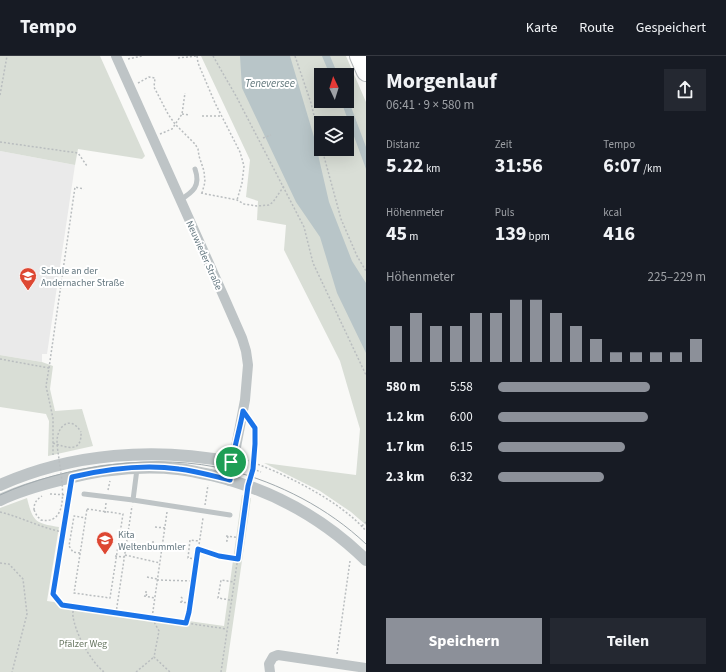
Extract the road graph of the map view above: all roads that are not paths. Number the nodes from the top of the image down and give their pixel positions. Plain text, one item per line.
1 (359, 56) edge
2 (117, 59) edge
3 (366, 72) edge
4 (195, 169) dead end
5 (180, 200) junction
6 (231, 462) junction
7 (137, 468) junction
8 (230, 480) junction
9 (0, 485) edge
10 (84, 494) dead end
11 (0, 500) edge
12 (133, 500) junction
13 (230, 515) dead end
14 (366, 560) edge
15 (366, 668) edge
16 (270, 672) edge

1 - 3 highway
2 - 5 street, Neuwieder Straße
4 - 5 lane
5 - 6 street, Neuwieder Straße
6 - 8 street
6 - 9 street
7 - 8 street
7 - 11 street
7 - 12 lane
8 - 14 street
10 - 12 lane
12 - 13 lane
15 - 16 street

